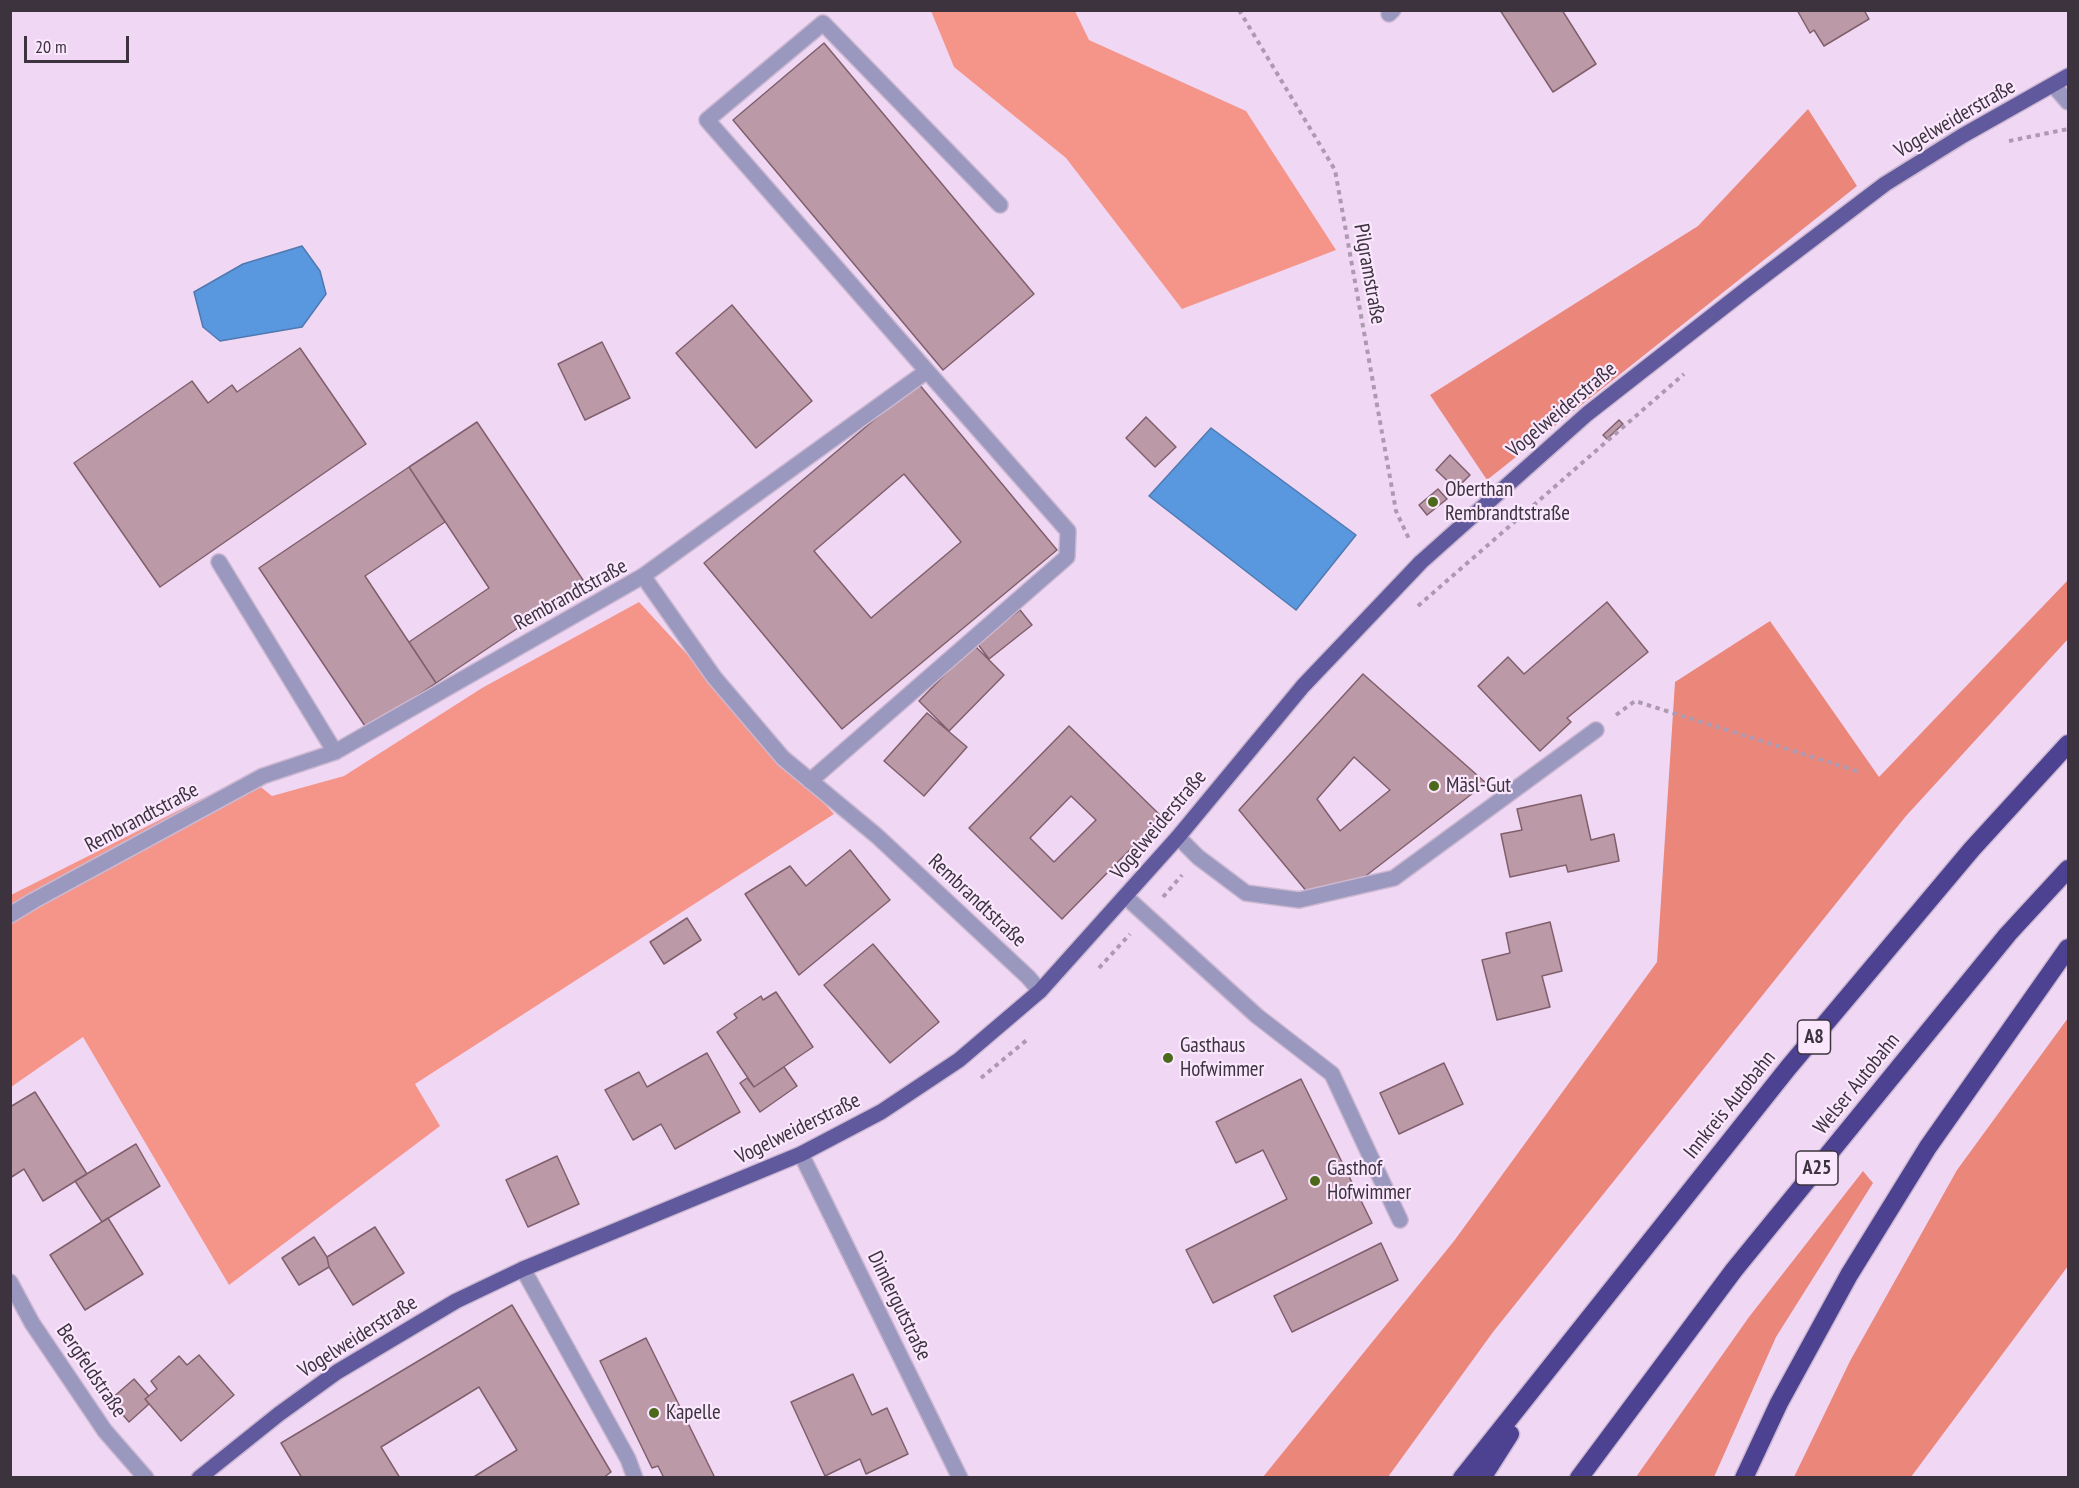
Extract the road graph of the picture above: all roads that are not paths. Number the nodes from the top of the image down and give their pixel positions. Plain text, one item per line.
1 (2068, 76) edge
2 (2054, 86) junction
3 (2068, 102) edge
4 (1000, 205) dead end
5 (927, 371) junction
6 (219, 562) dead end
7 (643, 576) junction
8 (1596, 730) road end
9 (2068, 744) edge
10 (335, 752) junction
11 (810, 781) junction
12 (1178, 837) junction
13 (2068, 869) edge
14 (1126, 897) junction
15 (10, 915) edge
16 (2068, 948) edge
17 (1040, 991) junction
18 (801, 1154) junction
19 (1400, 1220) dead end
20 (523, 1269) junction
21 (10, 1282) edge
22 (1571, 1339) junction
23 (200, 1477) edge
24 (146, 1478) edge
25 (635, 1478) edge
26 (960, 1478) edge
27 (1462, 1478) edge
28 (1482, 1478) edge
29 (1579, 1478) edge
30 (1744, 1478) edge

1 - 2 main road, Vogelweiderstraße
2 - 3 street
2 - 12 main road, Vogelweiderstraße
4 - 5 street
5 - 7 street
5 - 11 street
6 - 10 street
7 - 10 street, Rembrandtstraße
7 - 11 street, Rembrandtstraße
8 - 12 street
9 - 22 highway, Innkreis Autobahn / A8
10 - 15 street, Rembrandtstraße
11 - 17 street, Rembrandtstraße
12 - 14 main road, Vogelweiderstraße
13 - 29 highway, Welser Autobahn / A25
14 - 17 main road, Vogelweiderstraße
14 - 19 street
16 - 30 highway
17 - 18 main road, Vogelweiderstraße
18 - 20 main road, Vogelweiderstraße
18 - 26 street, Dimlergutstraße
20 - 23 main road, Vogelweiderstraße
20 - 25 street
21 - 24 street, Bergfeldstraße
22 - 27 highway, Innkreis Autobahn / A8
22 - 28 highway

